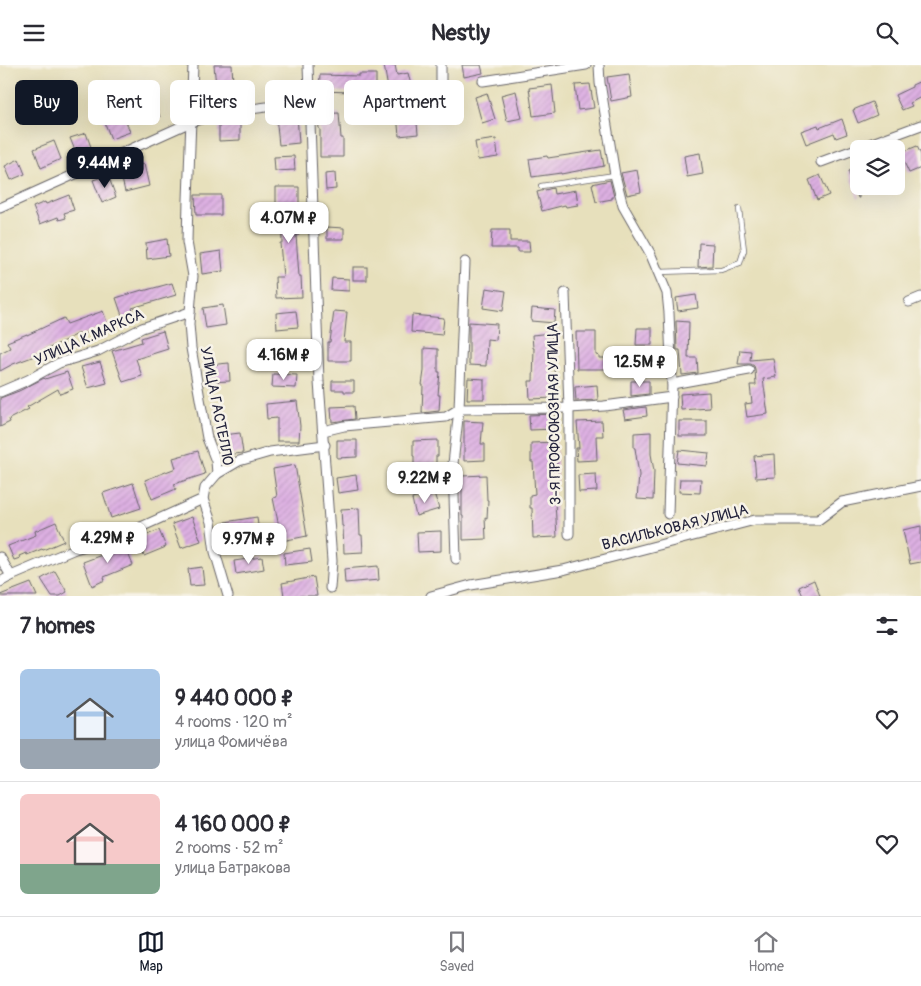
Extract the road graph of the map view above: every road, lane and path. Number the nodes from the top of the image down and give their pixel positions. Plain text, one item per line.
1 (193, 65) edge
2 (308, 65) edge
3 (441, 65) edge
4 (586, 65) edge
5 (599, 65) edge
6 (192, 80) edge
7 (309, 80) edge
8 (441, 80) edge
9 (483, 81) dead end
10 (184, 125) edge
11 (191, 125) edge
12 (311, 125) edge
13 (921, 125) edge
14 (821, 162) dead end
15 (615, 175) junction
16 (540, 186) dead end
17 (0, 208) edge
18 (739, 209) dead end
19 (465, 262) dead end
20 (658, 272) junction
21 (565, 293) dead end
22 (921, 297) edge
23 (909, 302) dead end
24 (190, 311) junction
25 (749, 371) dead end
26 (672, 384) junction
27 (0, 392) edge
28 (672, 397) junction
29 (569, 408) junction
30 (459, 409) junction
31 (323, 431) junction
32 (325, 445) junction
33 (217, 473) junction
34 (921, 486) edge
35 (203, 499) junction
36 (668, 515) dead end
37 (569, 534) dead end
38 (0, 557) edge
39 (456, 559) dead end
40 (11, 576) junction
41 (0, 582) edge
42 (330, 587) dead end
43 (228, 596) edge
44 (431, 596) edge

1 - 6 street, УЛИЦА ГАСТЕЛЛО
2 - 7 street
3 - 8 street
4 - 9 street
5 - 15 street
10 - 17 street
11 - 24 street, УЛИЦА ГАСТЕЛЛО
12 - 31 street
13 - 14 street
15 - 16 lane
15 - 20 street
18 - 20 lane
19 - 30 street
20 - 26 street
21 - 29 street, 3-Я ПРОФСОЮЗНАЯ УЛИЦА
22 - 23 street
24 - 27 street, УЛИЦА К.МАРКСА
24 - 33 street, УЛИЦА ГАСТЕЛЛО
25 - 26 street
26 - 28 street
28 - 29 street
28 - 36 street
29 - 30 street
29 - 37 street, 3-Я ПРОФСОЮЗНАЯ УЛИЦА
30 - 31 street
30 - 39 street
31 - 32 street
32 - 33 street
32 - 42 street
33 - 35 street, УЛИЦА ГАСТЕЛЛО
34 - 44 street, ВАСИЛЬКОВАЯ УЛИЦА
35 - 40 street
35 - 43 street
38 - 40 street
40 - 41 street

